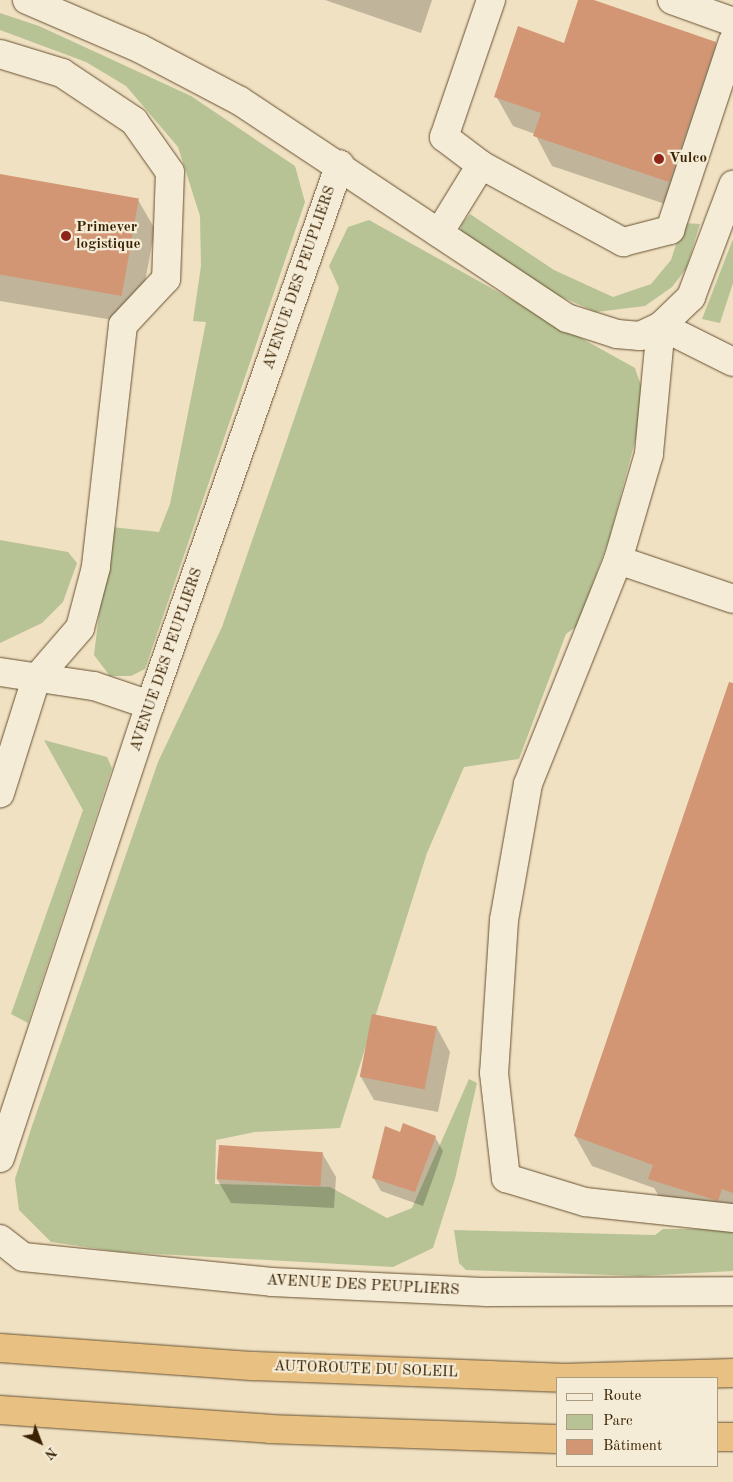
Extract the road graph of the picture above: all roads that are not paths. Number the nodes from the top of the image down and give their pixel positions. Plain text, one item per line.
1 (27, 0) edge
2 (491, 0) edge
3 (672, 0) edge
4 (733, 22) edge
5 (733, 41) edge
6 (0, 54) edge
7 (340, 164) junction
8 (481, 164) junction
9 (731, 196) edge
10 (439, 234) junction
11 (661, 326) junction
12 (733, 362) edge
13 (618, 560) junction
14 (733, 598) edge
15 (0, 672) edge
16 (36, 679) junction
17 (150, 705) junction
18 (0, 794) edge
19 (0, 1158) edge
20 (733, 1218) edge
21 (0, 1239) edge
22 (733, 1291) edge
23 (0, 1348) edge
24 (733, 1373) edge
25 (595, 1377) edge
26 (556, 1378) edge
27 (0, 1410) edge
28 (718, 1437) edge
29 (733, 1437) edge
30 (556, 1439) edge

1 - 7 street
2 - 8 street
3 - 4 street
5 - 8 street
6 - 16 street
7 - 10 street
7 - 17 street, AVENUE DES PEUPLIERS
8 - 10 street
9 - 11 street
10 - 11 street
11 - 12 street
11 - 13 street
13 - 14 street
13 - 20 street
15 - 16 street
16 - 17 street
16 - 18 street
17 - 19 street, AVENUE DES PEUPLIERS
21 - 22 street, AVENUE DES PEUPLIERS
23 - 26 highway, AUTOROUTE DU SOLEIL
24 - 25 highway, AUTOROUTE DU SOLEIL
27 - 30 highway
28 - 29 highway

